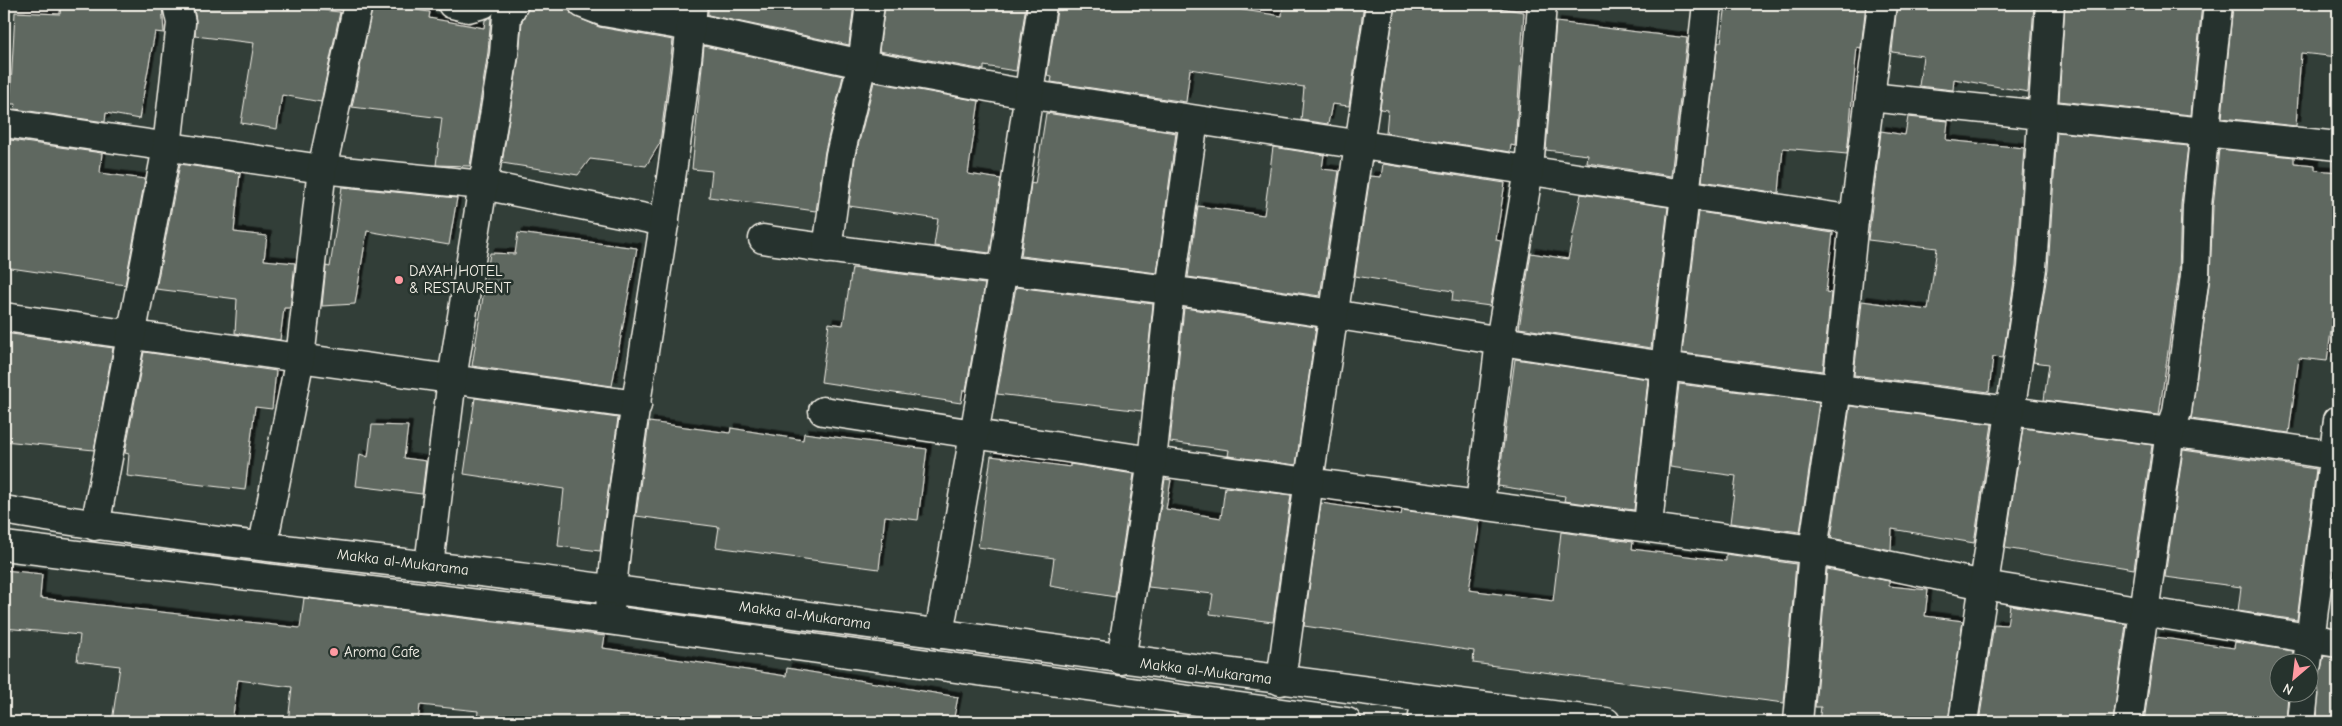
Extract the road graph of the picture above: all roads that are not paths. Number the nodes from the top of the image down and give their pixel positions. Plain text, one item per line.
1 (177, 4) edge
2 (358, 4) edge
3 (452, 4) edge
4 (484, 4) edge
5 (514, 4) edge
6 (583, 4) edge
7 (870, 4) edge
8 (1042, 4) edge
9 (1380, 4) edge
10 (1542, 4) edge
11 (1707, 4) edge
12 (1882, 4) edge
13 (2050, 4) edge
14 (2218, 4) edge
15 (692, 15) edge
16 (862, 64) junction
17 (1027, 94) junction
18 (1870, 97) junction
19 (2042, 114) junction
20 (1194, 120) junction
21 (4, 123) edge
22 (2203, 133) junction
23 (1359, 144) junction
24 (2338, 146) edge
25 (167, 147) junction
26 (322, 169) junction
27 (1529, 170) junction
28 (483, 185) junction
29 (1687, 193) junction
30 (1854, 220) junction
31 (665, 222) junction
32 (763, 239) dead end
33 (827, 249) junction
34 (1003, 269) junction
35 (1170, 290) junction
36 (1335, 312) junction
37 (4, 317) edge
38 (133, 335) junction
39 (1500, 341) junction
40 (300, 358) junction
41 (1664, 366) junction
42 (452, 379) junction
43 (1837, 389) junction
44 (637, 405) junction
45 (823, 411) dead end
46 (2011, 411) junction
47 (2338, 420) edge
48 (2170, 432) junction
49 (973, 433) junction
50 (2336, 456) edge
51 (1152, 461) junction
52 (1307, 482) junction
53 (1480, 504) junction
54 (4, 510) edge
55 (95, 526) junction
56 (1648, 526) junction
57 (263, 545) junction
58 (4, 546) edge
59 (1813, 550) junction
60 (429, 565) junction
61 (1984, 585) junction
62 (611, 589) junction
63 (2144, 609) junction
64 (608, 620) junction
65 (939, 634) junction
66 (2338, 642) edge
67 (2308, 651) edge
68 (1121, 660) junction
69 (1281, 681) junction
70 (2303, 704) edge
71 (1424, 711) edge
72 (1347, 722) edge
73 (1606, 722) edge
74 (1798, 722) edge
75 (1963, 722) edge
76 (2128, 722) edge
77 (2301, 722) edge

1 - 25 main road
2 - 26 main road
3 - 4 main road
5 - 28 main road
6 - 15 main road
7 - 16 main road
8 - 17 main road
9 - 23 main road
10 - 27 main road
11 - 29 main road
12 - 18 main road
13 - 19 main road
14 - 22 main road
15 - 16 main road
15 - 31 main road
16 - 17 main road
16 - 33 main road
17 - 20 main road
17 - 34 main road
18 - 19 main road
18 - 30 main road
19 - 22 main road
19 - 46 main road
20 - 23 main road
20 - 35 main road
21 - 25 main road
22 - 24 main road
22 - 48 main road
23 - 27 main road
23 - 36 main road
25 - 26 main road
25 - 38 main road
26 - 28 main road
26 - 40 main road
27 - 29 main road
27 - 39 main road
28 - 31 main road
28 - 42 main road
29 - 30 main road
29 - 41 main road
30 - 43 main road
31 - 44 main road
32 - 33 main road
33 - 34 main road
34 - 35 main road
34 - 49 main road
35 - 36 main road
35 - 51 main road
36 - 39 main road
36 - 52 main road
37 - 38 main road
38 - 40 main road
38 - 55 main road
39 - 41 main road
39 - 53 main road
40 - 42 main road
40 - 57 main road
41 - 43 main road
41 - 56 main road
42 - 44 main road
42 - 60 main road
43 - 46 main road
43 - 59 main road
44 - 62 main road
45 - 49 main road
46 - 48 main road
46 - 61 main road
47 - 50 main road
48 - 50 main road
48 - 63 main road
49 - 51 main road
49 - 65 main road
50 - 67 main road
51 - 52 main road
51 - 68 main road
52 - 53 main road
52 - 69 main road
53 - 56 main road
54 - 55 main road, Makka al-Mukarama
55 - 57 main road, Makka al-Mukarama
56 - 59 main road
57 - 60 main road, Makka al-Mukarama
58 - 64 main road, Makka al-Mukarama
59 - 61 main road
59 - 74 main road
60 - 62 main road, Makka al-Mukarama
61 - 63 main road
61 - 75 main road
62 - 64 main road
62 - 65 main road, Makka al-Mukarama
63 - 67 main road
63 - 76 main road
64 - 72 main road, Makka al-Mukarama
65 - 68 main road, Makka al-Mukarama
66 - 67 main road
68 - 69 main road, Makka al-Mukarama
69 - 71 main road, Makka al-Mukarama
70 - 77 main road
71 - 73 main road, Makka al-Mukarama

